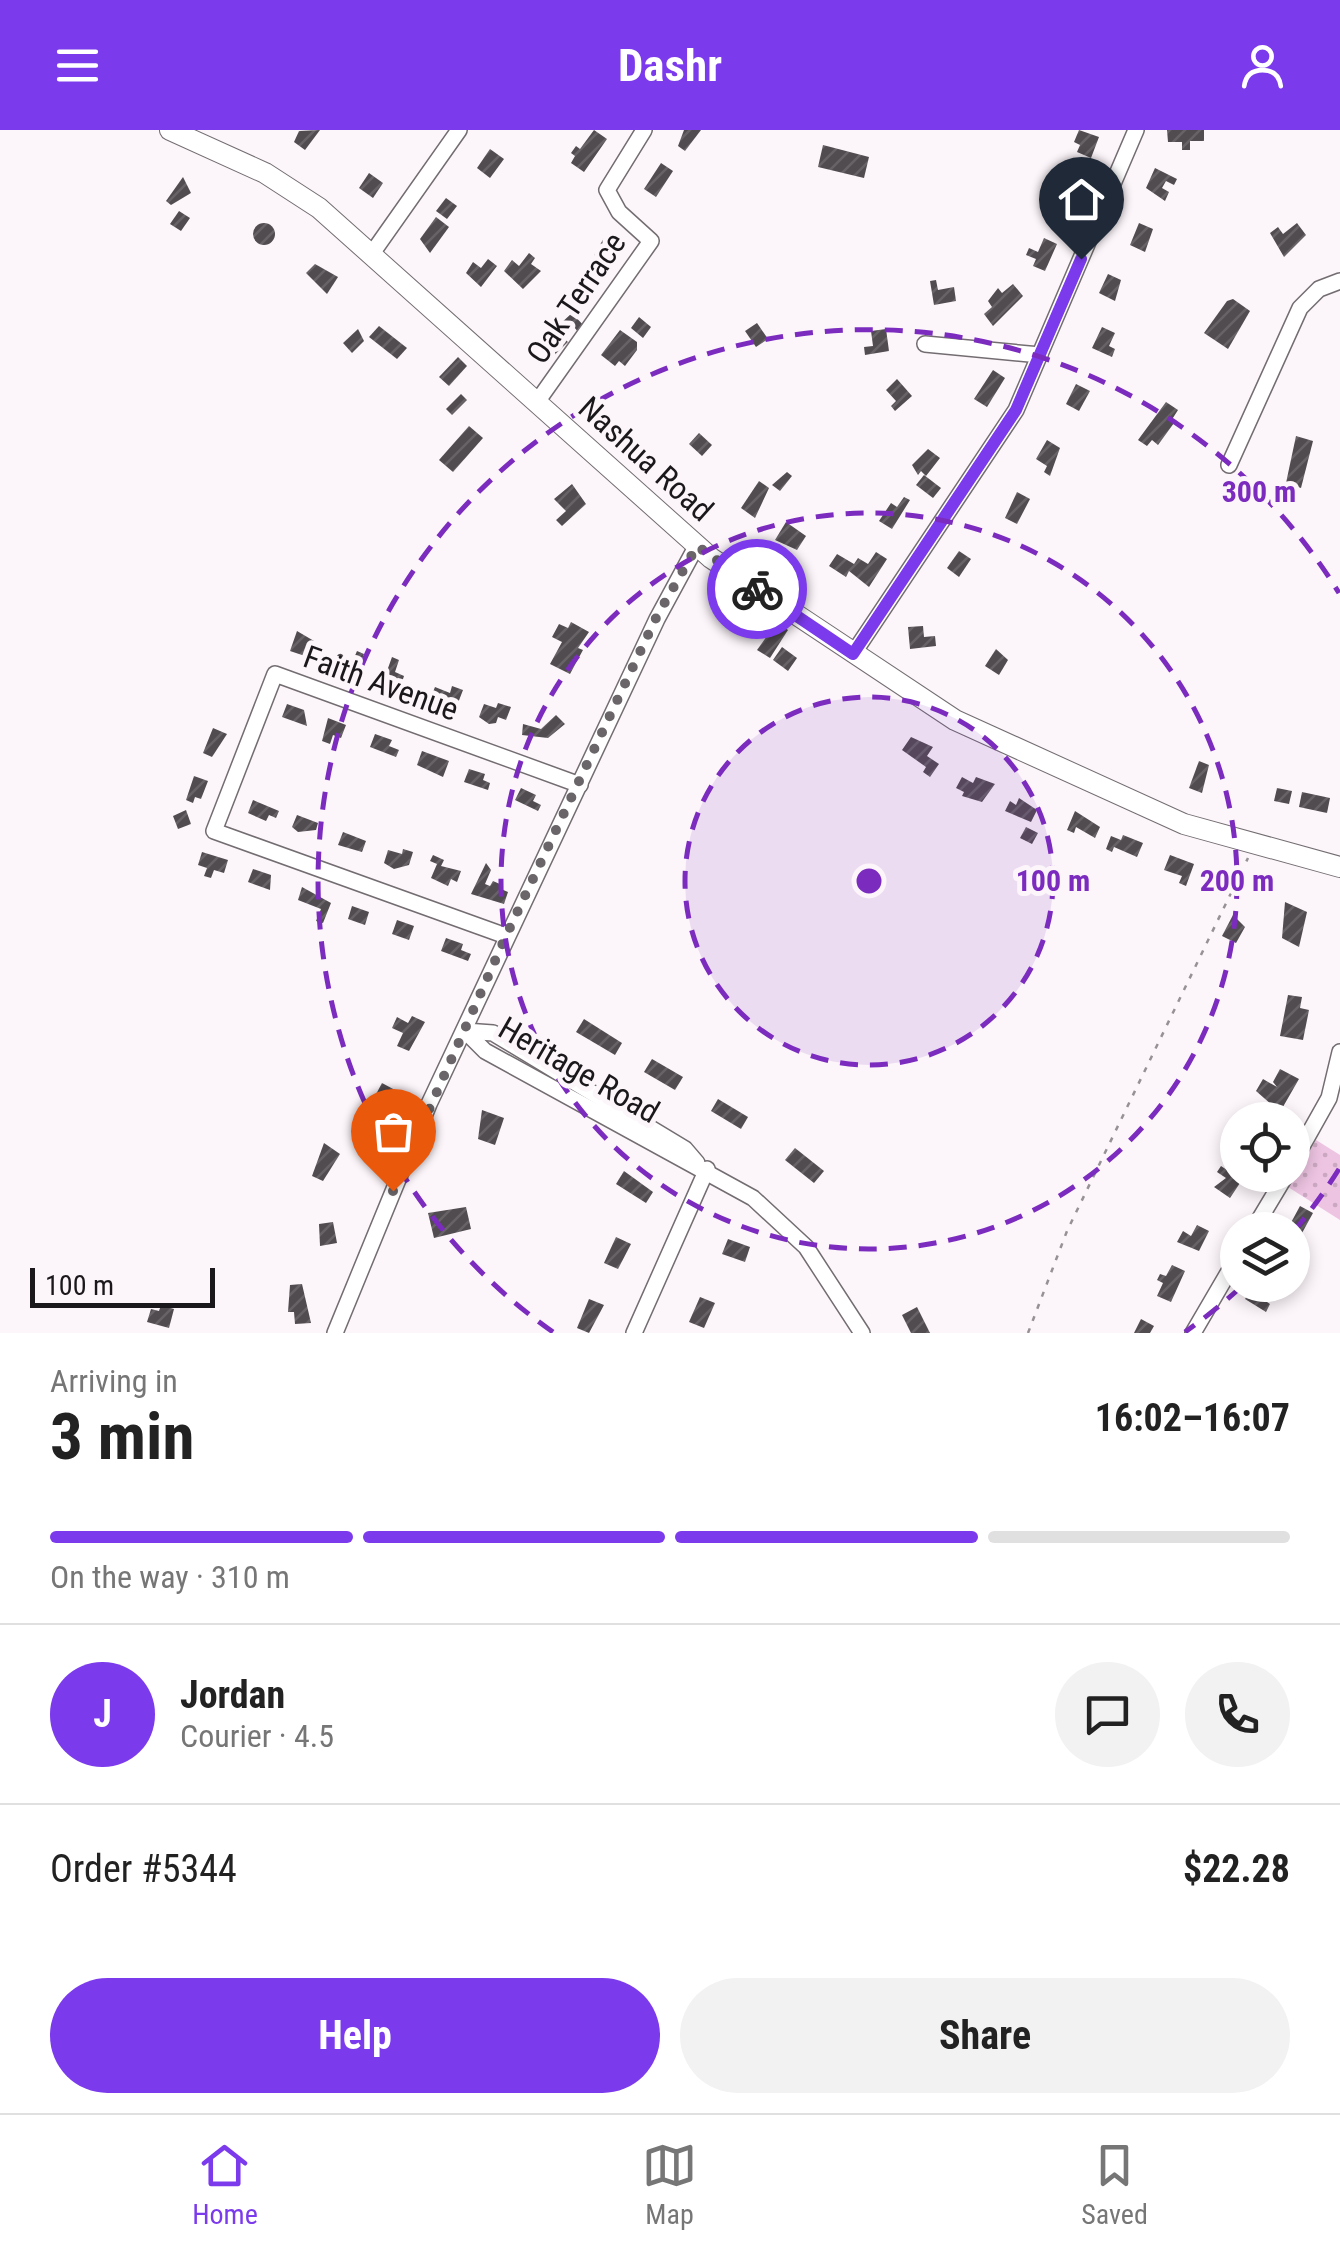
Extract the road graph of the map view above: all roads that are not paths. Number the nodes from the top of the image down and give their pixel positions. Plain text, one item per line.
1 (170, 130) edge
2 (459, 130) edge
3 (644, 130) edge
4 (1136, 130) edge
5 (374, 252) junction
6 (1340, 281) edge
7 (925, 344) dead end
8 (1040, 355) junction
9 (537, 402) junction
10 (1229, 465) dead end
11 (697, 546) junction
12 (853, 654) junction
13 (580, 785) junction
14 (1340, 867) edge
15 (506, 936) junction
16 (465, 1030) junction
17 (1340, 1052) edge
18 (1310, 1132) edge
19 (702, 1166) junction
20 (1220, 1288) edge
21 (335, 1333) edge
22 (634, 1333) edge
23 (862, 1333) edge
24 (1194, 1333) edge

1 - 5 main road, Nashua Road
2 - 5 street
3 - 9 street, Oak Terrace
4 - 8 street
5 - 9 main road, Nashua Road
6 - 10 street
7 - 8 street
8 - 12 street
9 - 11 main road, Nashua Road
11 - 12 main road, Nashua Road
11 - 13 street
12 - 14 main road, Nashua Road
13 - 15 street
13 - 15 street, Faith Avenue
15 - 16 street
16 - 19 street, Heritage Road
16 - 21 street
17 - 18 street
19 - 22 street
19 - 23 street, Heritage Road
20 - 24 street

